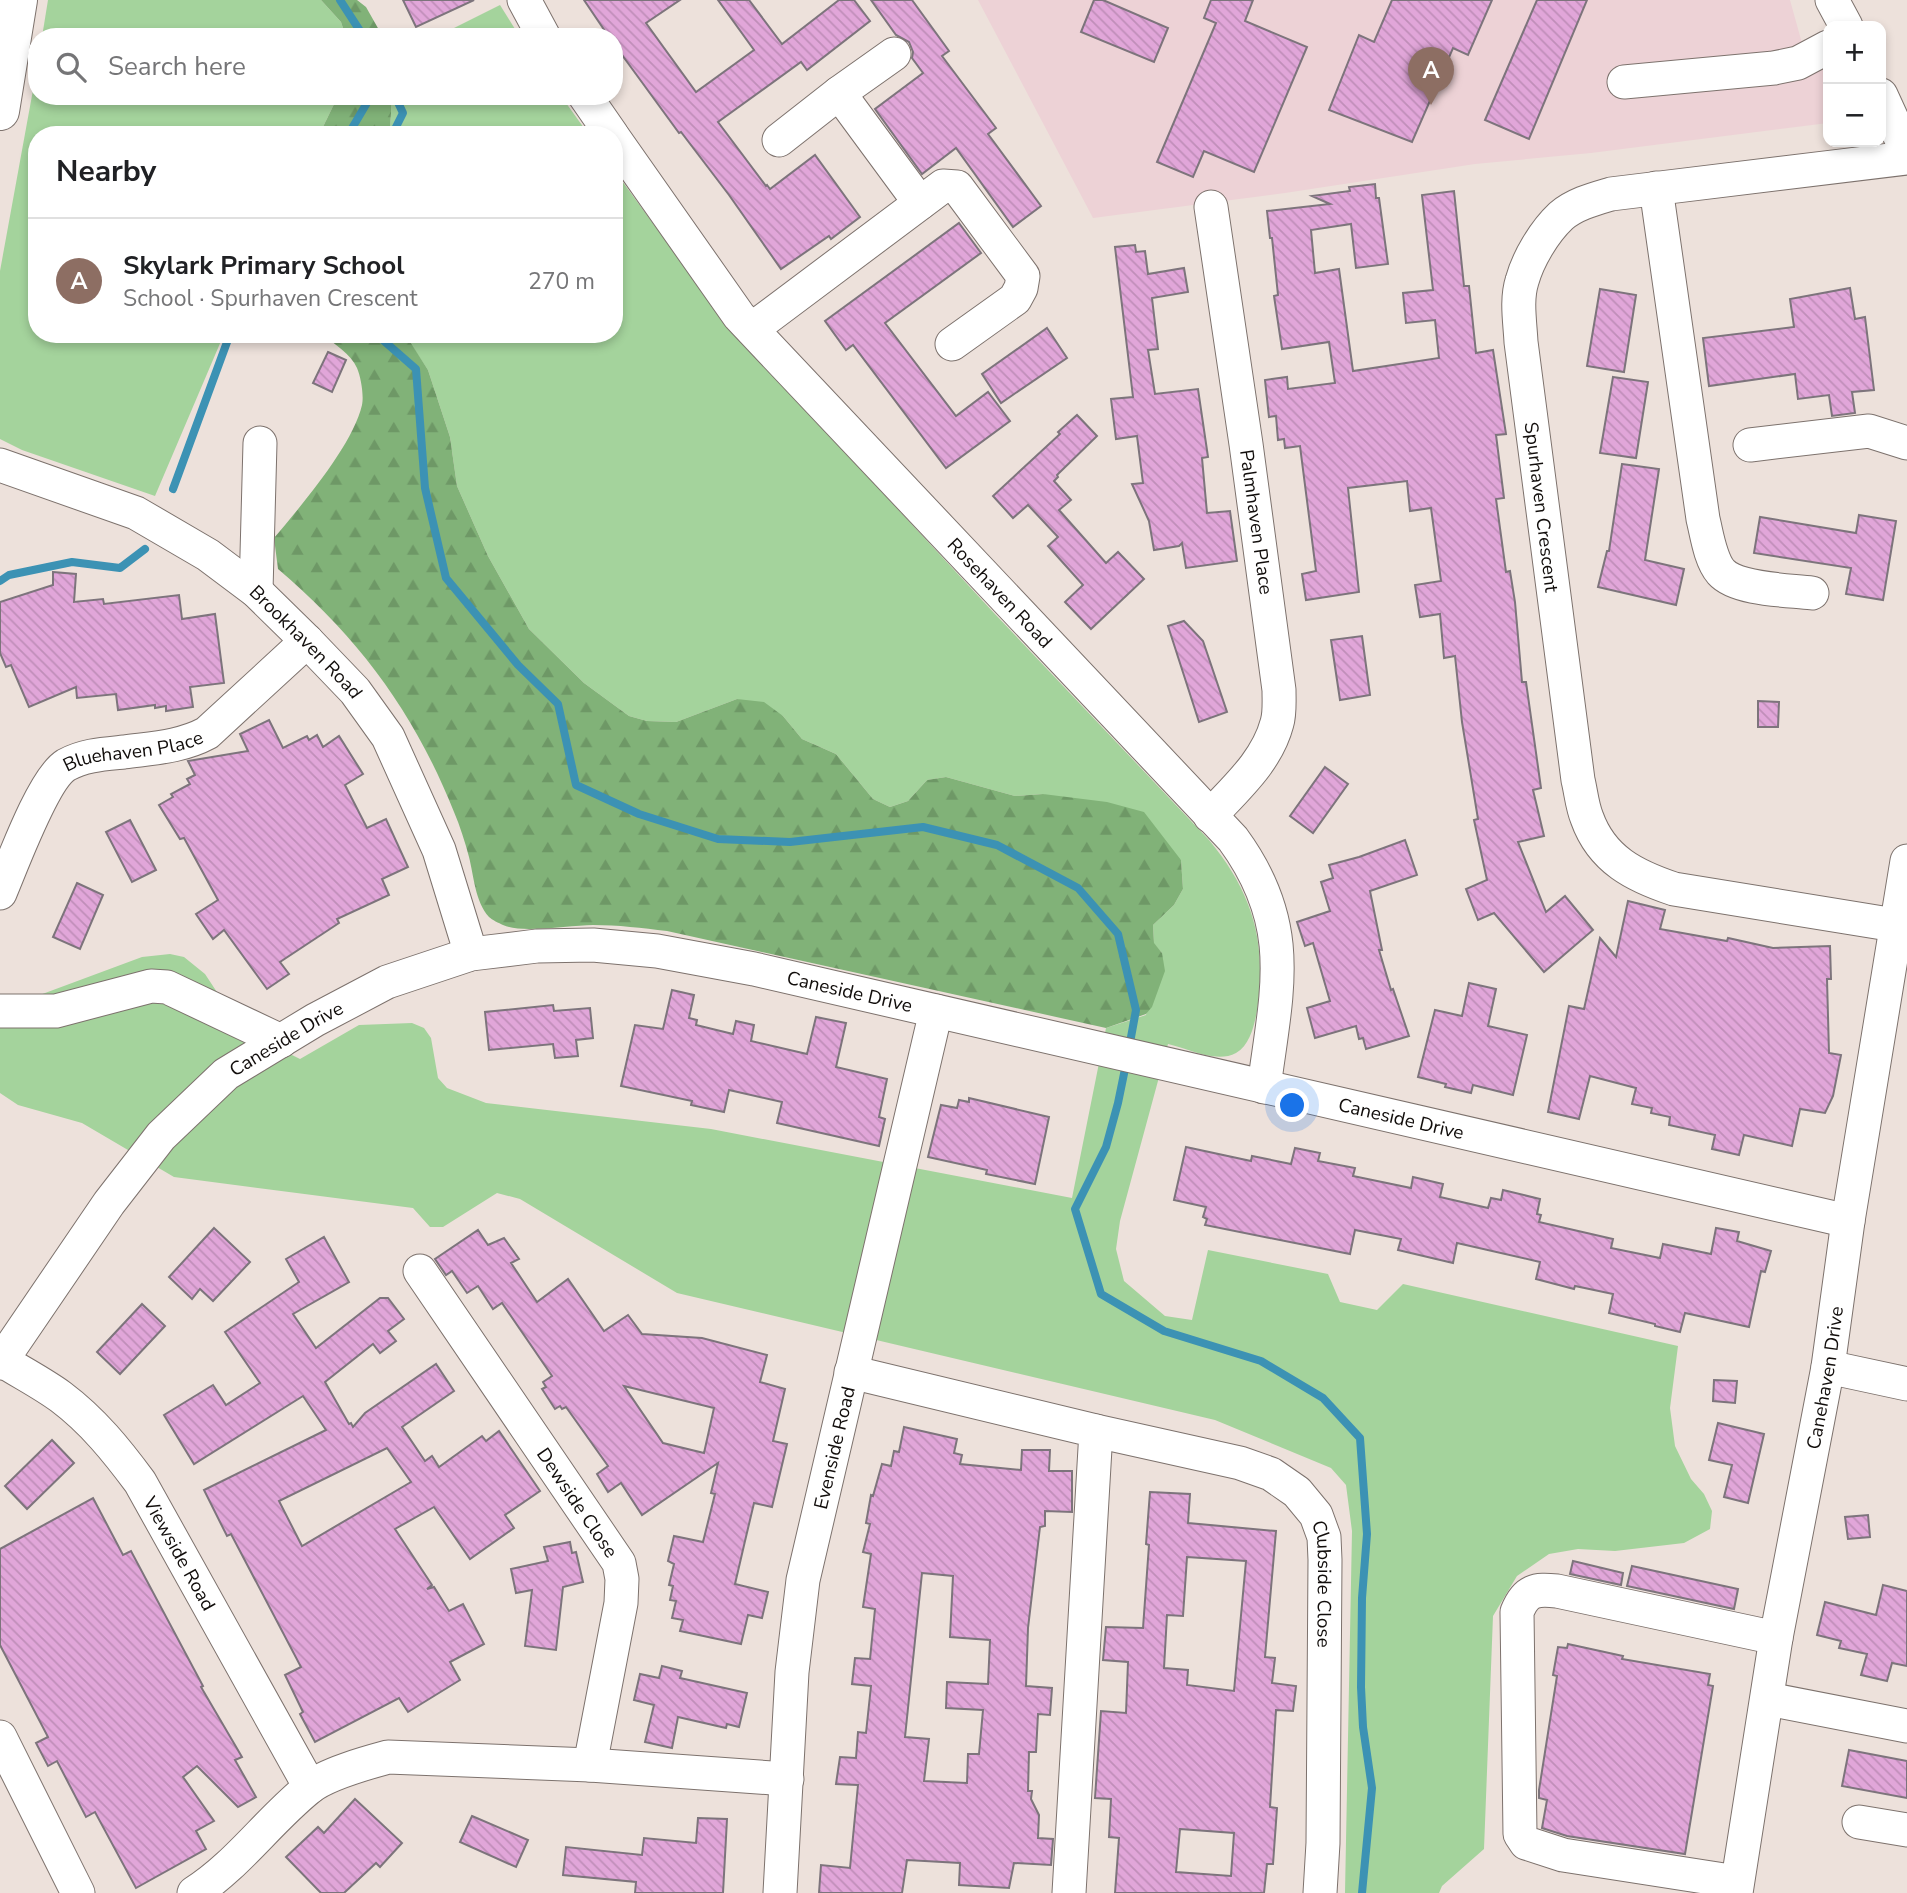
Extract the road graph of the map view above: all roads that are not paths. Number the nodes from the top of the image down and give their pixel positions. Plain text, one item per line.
1 (18, 0) edge
2 (524, 0) edge
3 (1832, 0) edge
4 (1843, 21) edge
5 (539, 28) edge
6 (1823, 50) edge
7 (894, 54) dead end
8 (1624, 82) dead end
9 (839, 93) junction
10 (591, 105) edge
11 (1886, 106) edge
12 (0, 111) edge
13 (606, 126) edge
14 (779, 140) dead end
15 (623, 150) edge
16 (1907, 152) edge
17 (1907, 158) edge
18 (1656, 188) junction
19 (920, 203) junction
20 (1211, 207) dead end
21 (752, 329) junction
22 (952, 344) dead end
23 (260, 443) dead end
24 (1907, 443) edge
25 (1750, 445) dead end
26 (0, 465) edge
27 (256, 591) junction
28 (1812, 593) dead end
29 (307, 641) junction
30 (1210, 816) junction
31 (1907, 861) edge
32 (0, 893) edge
33 (1895, 925) junction
34 (471, 954) junction
35 (0, 1010) edge
36 (936, 1011) junction
37 (281, 1041) junction
38 (1264, 1087) junction
39 (1848, 1221) junction
40 (420, 1271) dead end
41 (1, 1360) edge
42 (1828, 1367) junction
43 (852, 1372) junction
44 (1907, 1384) edge
45 (1096, 1431) junction
46 (1776, 1638) junction
47 (1768, 1699) junction
48 (1907, 1726) edge
49 (0, 1737) edge
50 (590, 1765) junction
51 (787, 1779) junction
52 (310, 1787) junction
53 (1859, 1822) dead end
54 (1907, 1830) edge
55 (1737, 1887) edge
56 (78, 1893) edge
57 (194, 1893) edge
58 (780, 1893) edge
59 (1069, 1893) edge
60 (1320, 1893) edge

1 - 12 main road
2 - 5 street
3 - 4 street
6 - 8 street
7 - 9 street
9 - 14 street
9 - 19 street
10 - 13 street, Rosehaven Road
11 - 16 street
15 - 21 street, Rosehaven Road
17 - 18 street, Spurhaven Crescent
18 - 28 street
18 - 33 street, Spurhaven Crescent
19 - 21 street
19 - 22 street
20 - 30 street, Palmhaven Place
21 - 30 street, Rosehaven Road
23 - 27 street
24 - 25 street
26 - 27 street, Brookhaven Road
27 - 29 street, Brookhaven Road
29 - 32 street, Bluehaven Place
29 - 34 street, Brookhaven Road
30 - 38 street, Rosehaven Road
31 - 33 street, Canehaven Drive
33 - 39 street, Canehaven Drive
34 - 36 street, Caneside Drive
34 - 37 street, Caneside Drive
35 - 37 street
36 - 38 street, Caneside Drive
36 - 43 street, Evenside Road
37 - 41 street, Caneside Drive
38 - 39 street, Caneside Drive
39 - 42 street, Canehaven Drive
40 - 50 street, Dewside Close
41 - 52 street, Viewside Road
42 - 44 street
42 - 46 street, Canehaven Drive
43 - 45 street, Clubside Close
43 - 51 street, Evenside Road
45 - 59 street
45 - 60 street, Clubside Close
46 - 47 street, Canehaven Drive
46 - 55 street
47 - 48 street
47 - 55 street, Canehaven Drive
49 - 56 street
50 - 51 street
50 - 52 street
51 - 58 street, Evenside Road
52 - 57 street
53 - 54 street

